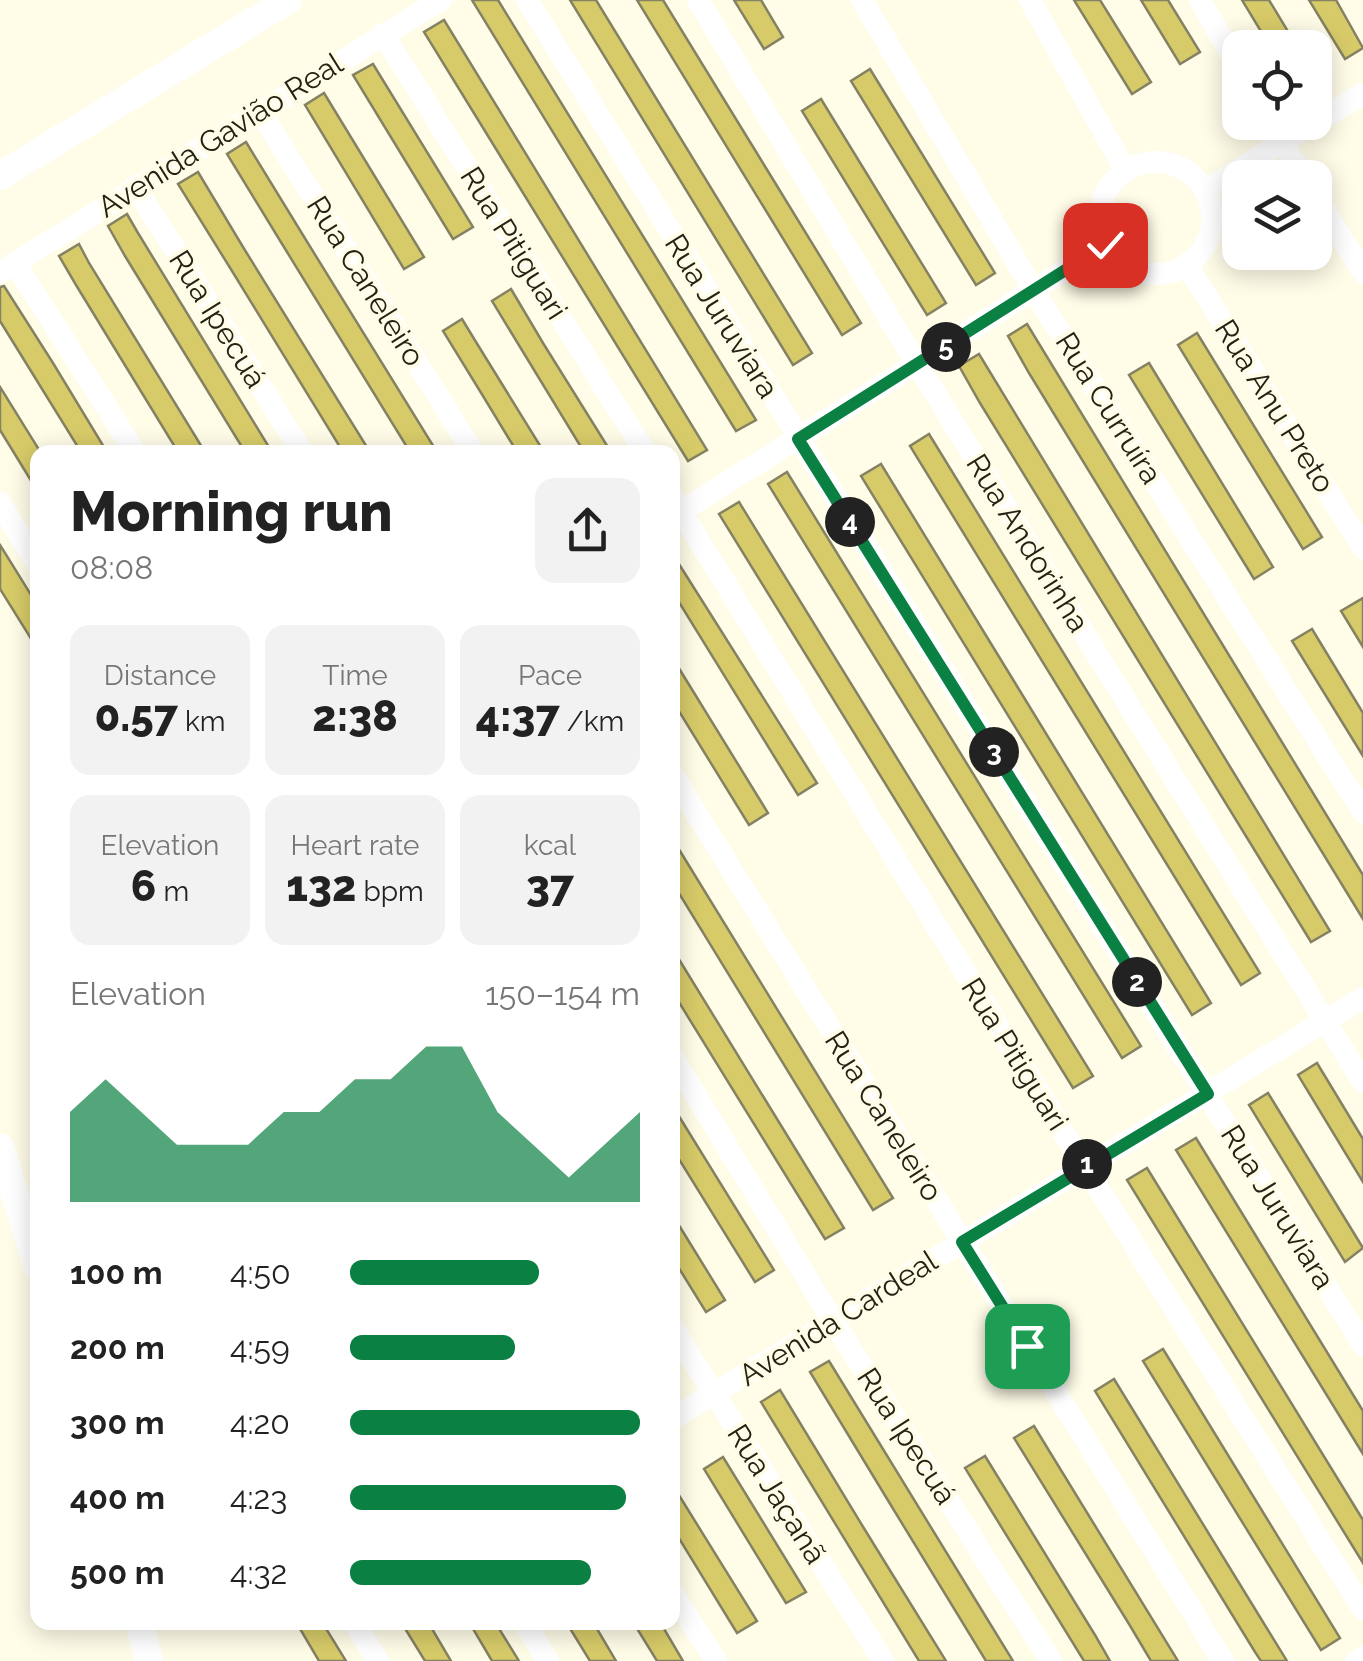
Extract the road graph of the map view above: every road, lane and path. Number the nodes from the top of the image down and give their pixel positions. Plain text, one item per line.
1 (288, 0) edge
2 (441, 0) edge
3 (527, 0) edge
4 (698, 0) edge
5 (862, 0) edge
6 (1030, 0) edge
7 (1200, 0) edge
8 (383, 34) junction
9 (1222, 38) edge
10 (1363, 94) edge
11 (259, 110) junction
12 (1332, 112) edge
13 (1266, 140) edge
14 (1125, 170) junction
15 (0, 176) edge
16 (135, 186) junction
17 (1205, 191) junction
18 (1332, 222) edge
19 (1105, 245) junction
20 (1187, 265) junction
21 (8, 268) edge
22 (1363, 272) edge
23 (1034, 291) junction
24 (918, 366) junction
25 (798, 439) junction
26 (130, 445) edge
27 (298, 445) edge
28 (468, 445) edge
29 (641, 445) edge
30 (0, 504) edge
31 (680, 506) edge
32 (680, 514) edge
33 (1363, 548) edge
34 (30, 552) edge
35 (680, 787) edge
36 (1363, 812) edge
37 (1363, 998) edge
38 (1326, 1022) junction
39 (680, 1069) edge
40 (1363, 1082) edge
41 (1208, 1094) junction
42 (0, 1147) edge
43 (1084, 1166) junction
44 (962, 1242) junction
45 (30, 1243) edge
46 (833, 1321) junction
47 (680, 1340) edge
48 (1363, 1345) edge
49 (714, 1394) junction
50 (680, 1415) edge
51 (680, 1605) edge
52 (1363, 1609) edge
53 (141, 1630) edge
54 (359, 1630) edge
55 (529, 1630) edge
56 (1363, 1657) edge
57 (149, 1661) edge
58 (378, 1661) edge
59 (548, 1661) edge
60 (716, 1661) edge
61 (883, 1661) edge
62 (1051, 1661) edge
63 (1223, 1661) edge
64 (1356, 1661) edge

1 - 15 main road
2 - 8 street, Avenida Gavião Real
3 - 25 street, Rua Juruviara
4 - 24 street, Rua Andorinha
5 - 23 street, Rua Curruíra
6 - 14 street
7 - 9 street
8 - 11 street, Avenida Gavião Real
8 - 29 street, Rua Pitiguari
10 - 12 street
11 - 16 street, Avenida Gavião Real
11 - 28 street, Rua Caneleiro
13 - 17 street
14 - 17 street
14 - 19 street
16 - 21 street, Avenida Gavião Real
16 - 27 street, Rua Ipecuá
17 - 20 street
18 - 22 street
19 - 20 street
19 - 23 street
20 - 33 street, Rua Anu Preto
21 - 26 street
23 - 24 street
23 - 36 street, Rua Curruíra
24 - 25 street
24 - 38 street, Rua Andorinha
25 - 31 street
25 - 41 street, Rua Juruviara
30 - 34 street
32 - 43 street, Rua Pitiguari
35 - 44 street, Rua Caneleiro
37 - 38 street, Avenida Cardeal
38 - 40 street, Rua Andorinha
38 - 41 street, Avenida Cardeal
39 - 46 street, Rua Ipecuá
41 - 43 street, Avenida Cardeal
41 - 48 street, Rua Juruviara
42 - 45 main road
43 - 44 street, Avenida Cardeal
43 - 52 street, Rua Pitiguari
44 - 46 street, Avenida Cardeal
44 - 63 street, Rua Caneleiro
46 - 49 street, Avenida Cardeal
46 - 62 street, Rua Ipecuá
47 - 49 street, Rua Jaçanã
49 - 50 street, Avenida Cardeal
49 - 61 street, Rua Jaçanã
51 - 60 street
53 - 57 main road
54 - 58 street
55 - 59 street
56 - 64 street

